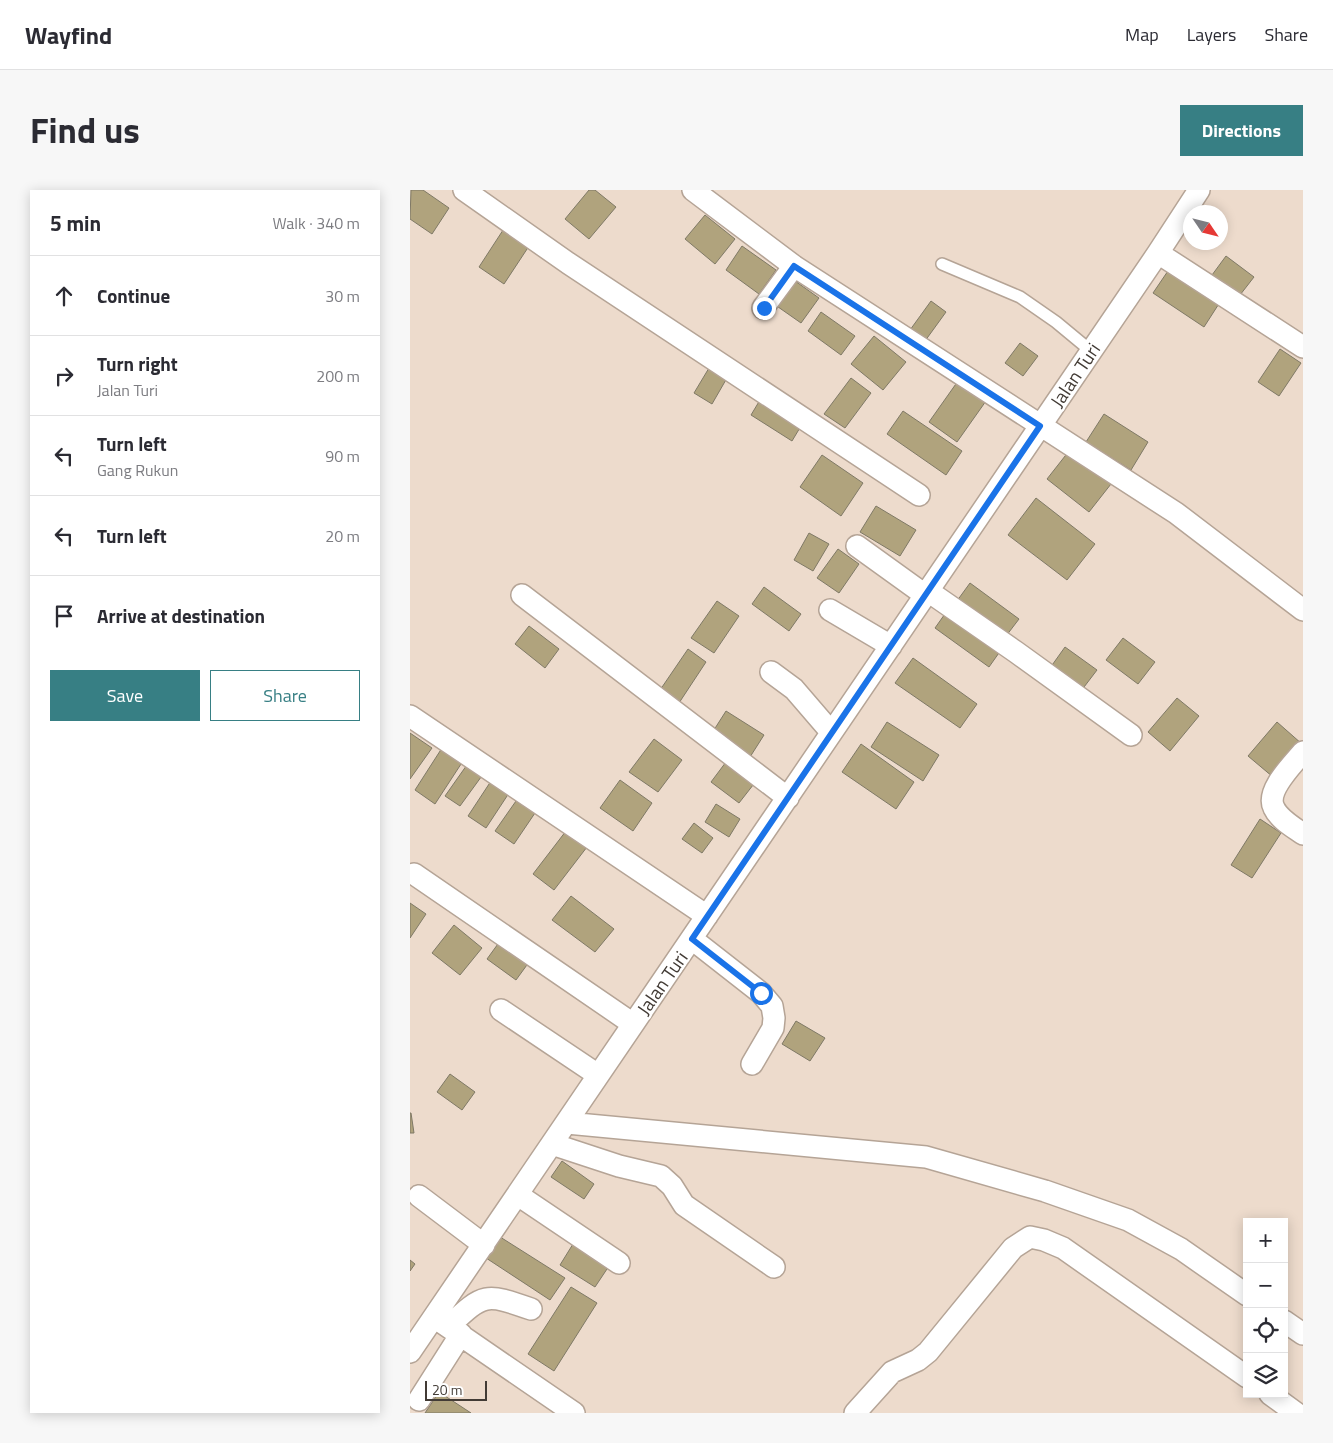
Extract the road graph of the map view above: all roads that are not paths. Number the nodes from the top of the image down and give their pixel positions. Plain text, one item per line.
1 (464, 190) edge
2 (693, 190) edge
3 (1199, 190) edge
4 (1158, 253) junction
5 (942, 264) dead end
6 (794, 266) junction
7 (764, 308) dead end
8 (1303, 347) edge
9 (1090, 351) junction
10 (1040, 426) junction
11 (919, 495) dead end
12 (857, 546) dead end
13 (927, 593) junction
14 (522, 595) dead end
15 (830, 610) dead end
16 (1303, 610) edge
17 (891, 646) junction
18 (771, 672) dead end
19 (410, 716) edge
20 (831, 732) junction
21 (1131, 735) dead end
22 (1303, 752) edge
23 (788, 798) junction
24 (1303, 834) edge
25 (414, 874) dead end
26 (708, 916) junction
27 (692, 939) junction
28 (501, 1010) dead end
29 (633, 1024) junction
30 (752, 1064) dead end
31 (598, 1075) junction
32 (567, 1123) junction
33 (552, 1144) junction
34 (518, 1195) junction
35 (419, 1196) dead end
36 (484, 1245) junction
37 (619, 1263) dead end
38 (774, 1267) dead end
39 (1243, 1292) edge
40 (531, 1309) dead end
41 (1288, 1324) edge
42 (448, 1326) junction
43 (1303, 1334) edge
44 (411, 1349) edge
45 (1243, 1374) edge
46 (1275, 1398) edge
47 (419, 1400) dead end
48 (574, 1413) edge
49 (855, 1413) edge
50 (1296, 1413) edge

1 - 11 street
2 - 6 street
3 - 4 street, Jalan Turi
4 - 8 street
4 - 9 street, Jalan Turi
5 - 9 lane
6 - 7 street
6 - 10 street
9 - 10 street, Jalan Turi
10 - 13 street, Jalan Turi
10 - 16 street
12 - 13 street
13 - 17 street, Jalan Turi
13 - 21 street
14 - 23 street
15 - 17 street
17 - 20 street, Jalan Turi
18 - 20 street
19 - 26 street
20 - 23 street, Jalan Turi
22 - 24 street
23 - 26 street, Jalan Turi
25 - 29 street
26 - 27 street, Jalan Turi
27 - 29 street, Jalan Turi
27 - 30 street
28 - 31 street
29 - 31 street, Jalan Turi
31 - 32 street, Jalan Turi
32 - 33 street, Jalan Turi
32 - 39 street
33 - 34 street, Jalan Turi
33 - 38 street
34 - 36 street, Jalan Turi
34 - 37 street
35 - 36 street
36 - 42 street, Jalan Turi
40 - 42 street
41 - 43 street
42 - 44 street, Jalan Turi
42 - 47 street
42 - 48 street
45 - 49 street
46 - 50 street

